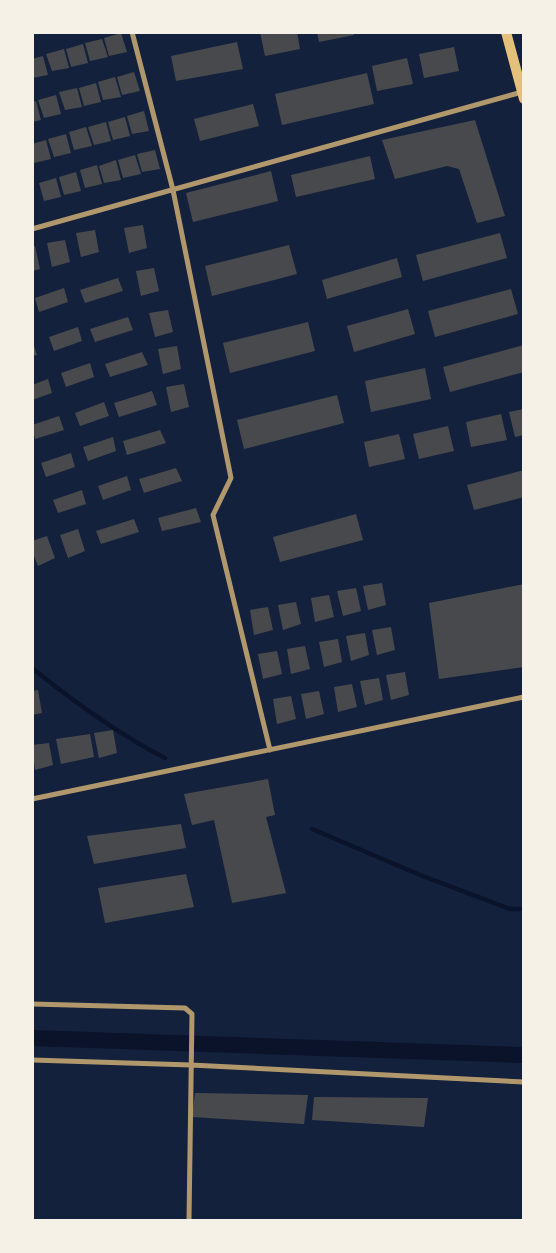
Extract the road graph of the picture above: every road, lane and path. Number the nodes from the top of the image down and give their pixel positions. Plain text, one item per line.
1 (132, 32) edge
2 (506, 32) edge
3 (523, 96) edge
4 (173, 190) junction
5 (32, 229) edge
6 (524, 697) edge
7 (270, 750) junction
8 (32, 799) edge
9 (32, 1004) edge
10 (32, 1060) edge
11 (191, 1065) junction
12 (524, 1082) edge
13 (189, 1220) edge

1 - 4 street
2 - 3 main road
3 - 4 street
4 - 5 street
4 - 7 street
6 - 7 street
7 - 8 street
9 - 11 street
10 - 11 street
11 - 12 street
11 - 13 street

